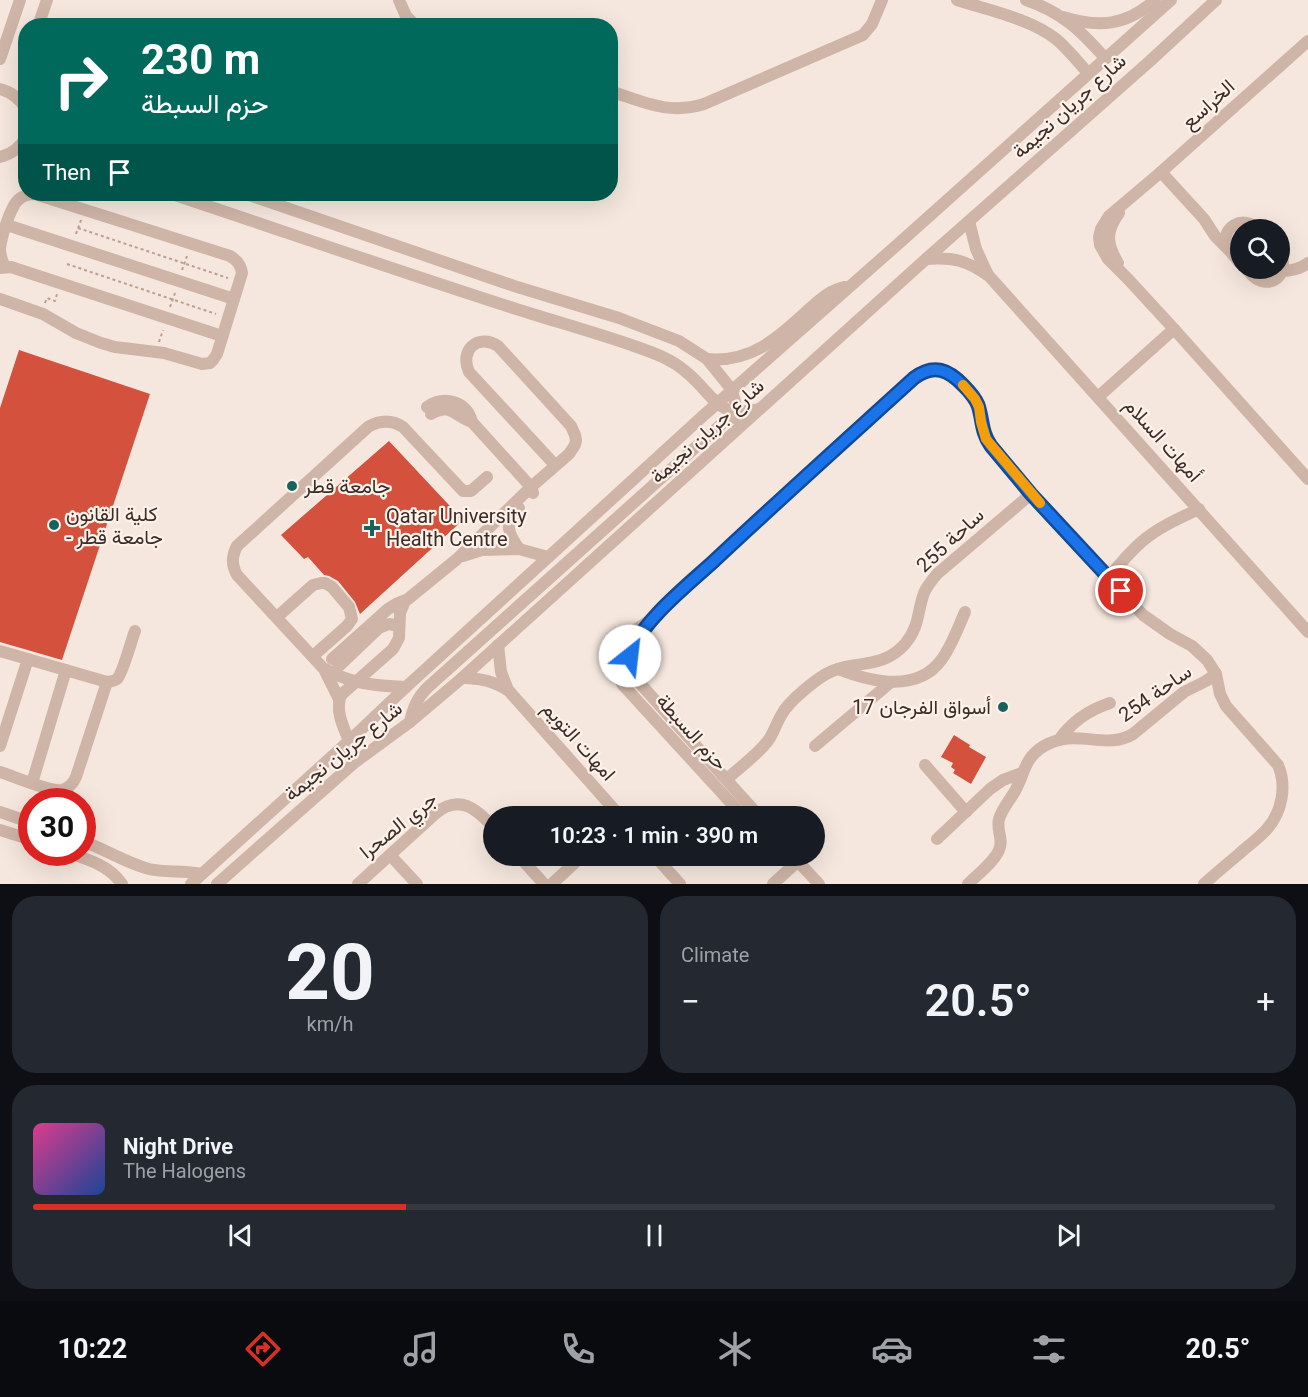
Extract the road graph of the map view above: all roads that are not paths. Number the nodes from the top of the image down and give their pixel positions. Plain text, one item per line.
1 (20, 0) edge
2 (47, 0) edge
3 (399, 0) edge
4 (882, 0) edge
5 (957, 0) edge
6 (1026, 0) edge
7 (1155, 0) edge
8 (1171, 0) edge
9 (1216, 0) edge
10 (1063, 17) junction
11 (41, 18) edge
12 (408, 18) edge
13 (1308, 41) edge
14 (1105, 58) junction
15 (0, 59) edge
16 (1088, 73) junction
17 (0, 89) edge
18 (618, 94) edge
19 (18, 99) edge
20 (13, 152) edge
21 (0, 167) edge
22 (1161, 172) junction
23 (18, 199) edge
24 (58, 201) edge
25 (193, 201) edge
26 (266, 201) edge
27 (1204, 219) junction
28 (969, 221) junction
29 (7, 225) junction
30 (1230, 227) edge
31 (1230, 229) edge
32 (1, 238) edge
33 (1230, 251) joint
34 (926, 259) junction
35 (1308, 263) edge
36 (2, 268) edge
37 (1290, 271) edge
38 (989, 276) junction
39 (1257, 279) edge
40 (1276, 279) edge
41 (514, 286) junction
42 (849, 287) junction
43 (0, 299) edge
44 (234, 299) junction
45 (507, 306) junction
46 (1174, 329) junction
47 (222, 336) junction
48 (707, 359) junction
49 (732, 390) junction
50 (1098, 397) junction
51 (717, 404) junction
52 (760, 409) junction
53 (429, 411) dead end
54 (735, 412) junction
55 (726, 440) junction
56 (555, 465) junction
57 (488, 477) dead end
58 (1308, 479) edge
59 (531, 487) junction
60 (1031, 494) junction
61 (1199, 508) junction
62 (519, 549) junction
63 (548, 557) junction
64 (457, 559) junction
65 (1108, 577) junction
66 (405, 601) junction
67 (965, 612) dead end
68 (276, 617) junction
69 (654, 617) junction
70 (399, 626) junction
71 (374, 628) junction
72 (135, 631) dead end
73 (1308, 632) edge
74 (498, 645) junction
75 (0, 651) edge
76 (313, 656) junction
77 (28, 659) junction
78 (332, 665) junction
79 (837, 669) junction
80 (66, 670) junction
81 (631, 671) junction
82 (1216, 674) junction
83 (619, 677) junction
84 (462, 678) junction
85 (107, 682) junction
86 (355, 682) junction
87 (891, 682) junction
88 (406, 687) junction
89 (509, 691) junction
90 (339, 699) junction
91 (1110, 703) dead end
92 (410, 722) junction
93 (672, 728) junction
94 (1059, 740) junction
95 (348, 741) junction
96 (0, 746) edge
97 (815, 746) dead end
98 (704, 764) junction
99 (925, 765) dead end
100 (0, 772) edge
101 (1022, 773) junction
102 (727, 779) junction
103 (32, 783) junction
104 (611, 806) edge
105 (736, 806) edge
106 (750, 806) edge
107 (0, 812) edge
108 (966, 812) junction
109 (483, 816) edge
110 (18, 818) edge
111 (0, 830) edge
112 (18, 836) edge
113 (937, 839) dead end
114 (96, 847) edge
115 (390, 855) junction
116 (96, 862) edge
117 (528, 866) edge
118 (571, 866) edge
119 (664, 866) edge
120 (788, 866) edge
121 (802, 866) edge
122 (202, 874) junction
123 (122, 884) edge
124 (191, 884) edge
125 (218, 884) edge
126 (358, 884) edge
127 (417, 884) edge
128 (544, 884) edge
129 (552, 884) edge
130 (680, 884) edge
131 (773, 884) edge
132 (819, 884) edge
133 (968, 884) edge
134 (1204, 884) edge

1 - 15 street
2 - 11 street
3 - 12 street
4 - 18 street
5 - 16 street
6 - 10 street
7 - 10 street
8 - 14 street, شارع جريان نجيمة
9 - 28 street, شارع جريان نجيمة
10 - 14 street
13 - 22 street, الخراسع
14 - 16 street, شارع جريان نجيمة
16 - 42 street, شارع جريان نجيمة
17 - 19 street
20 - 21 street
22 - 27 street
22 - 46 street, الخراسع
23 - 29 street
24 - 44 street
25 - 45 street
26 - 41 street
27 - 30 street
27 - 33 street
28 - 34 street, شارع جريان نجيمة
28 - 38 street, أمهات السلام
29 - 32 street
29 - 44 street
31 - 33 street
32 - 36 street
34 - 38 street, أمهات السلام
34 - 52 street, شارع جريان نجيمة
35 - 37 street
36 - 47 street
38 - 50 street, أمهات السلام
39 - 40 street
41 - 45 street
41 - 48 street
42 - 48 street
42 - 49 street, شارع جريان نجيمة
43 - 47 street
44 - 47 street
45 - 51 street
46 - 50 street
46 - 58 street, الخراسع
48 - 49 street
49 - 51 street, شارع جريان نجيمة
49 - 54 street
50 - 61 street, أمهات السلام
51 - 54 street
51 - 63 street, شارع جريان نجيمة
52 - 54 street
52 - 55 street, شارع جريان نجيمة
53 - 59 street
54 - 55 street
54 - 92 street
55 - 74 street, شارع جريان نجيمة
56 - 56 street
56 - 59 street
57 - 68 street
59 - 62 street
59 - 64 street
60 - 65 street
60 - 69 street
60 - 79 street, ساحة 255
61 - 65 street
61 - 73 street, أمهات السلام
62 - 63 street
62 - 64 street
63 - 88 street, شارع جريان نجيمة
64 - 66 street
65 - 82 street
66 - 70 street
66 - 71 street
67 - 87 street
68 - 76 street
68 - 76 street
69 - 81 street
69 - 83 street
70 - 71 street
70 - 86 street
71 - 78 street
72 - 85 street
74 - 84 street, شارع جريان نجيمة
74 - 89 street, امهات التويم
75 - 77 street
76 - 78 street
77 - 80 street
77 - 96 street
78 - 86 street
78 - 90 street
79 - 87 street
79 - 102 street
80 - 85 street
80 - 103 street
81 - 83 street
81 - 93 street, حزم السبطة
82 - 94 street, ساحة 254
82 - 134 street
83 - 93 street, حزم السبطة
84 - 89 street, امهات التويم
84 - 92 street, شارع جريان نجيمة
85 - 103 street
86 - 88 street
86 - 90 street
87 - 97 street
88 - 95 street, شارع جريان نجيمة
89 - 104 street, امهات التويم
90 - 95 street
91 - 94 street
92 - 125 street, شارع جريان نجيمة
93 - 98 street, حزم السبطة
94 - 101 street, ساحة 254
95 - 122 street, شارع جريان نجيمة
98 - 102 street, حزم السبطة
98 - 105 street, حزم السبطة
99 - 108 street
100 - 103 street
101 - 108 street
101 - 133 street, ساحة 254
102 - 106 street, حزم السبطة
107 - 110 street
108 - 113 street
109 - 115 street, جري الصحرا
111 - 112 street
114 - 122 street
115 - 126 street, جري الصحرا
115 - 127 street
116 - 123 street
117 - 128 street
118 - 129 street
119 - 130 street
120 - 131 street
121 - 132 street
122 - 124 street, شارع جريان نجيمة

